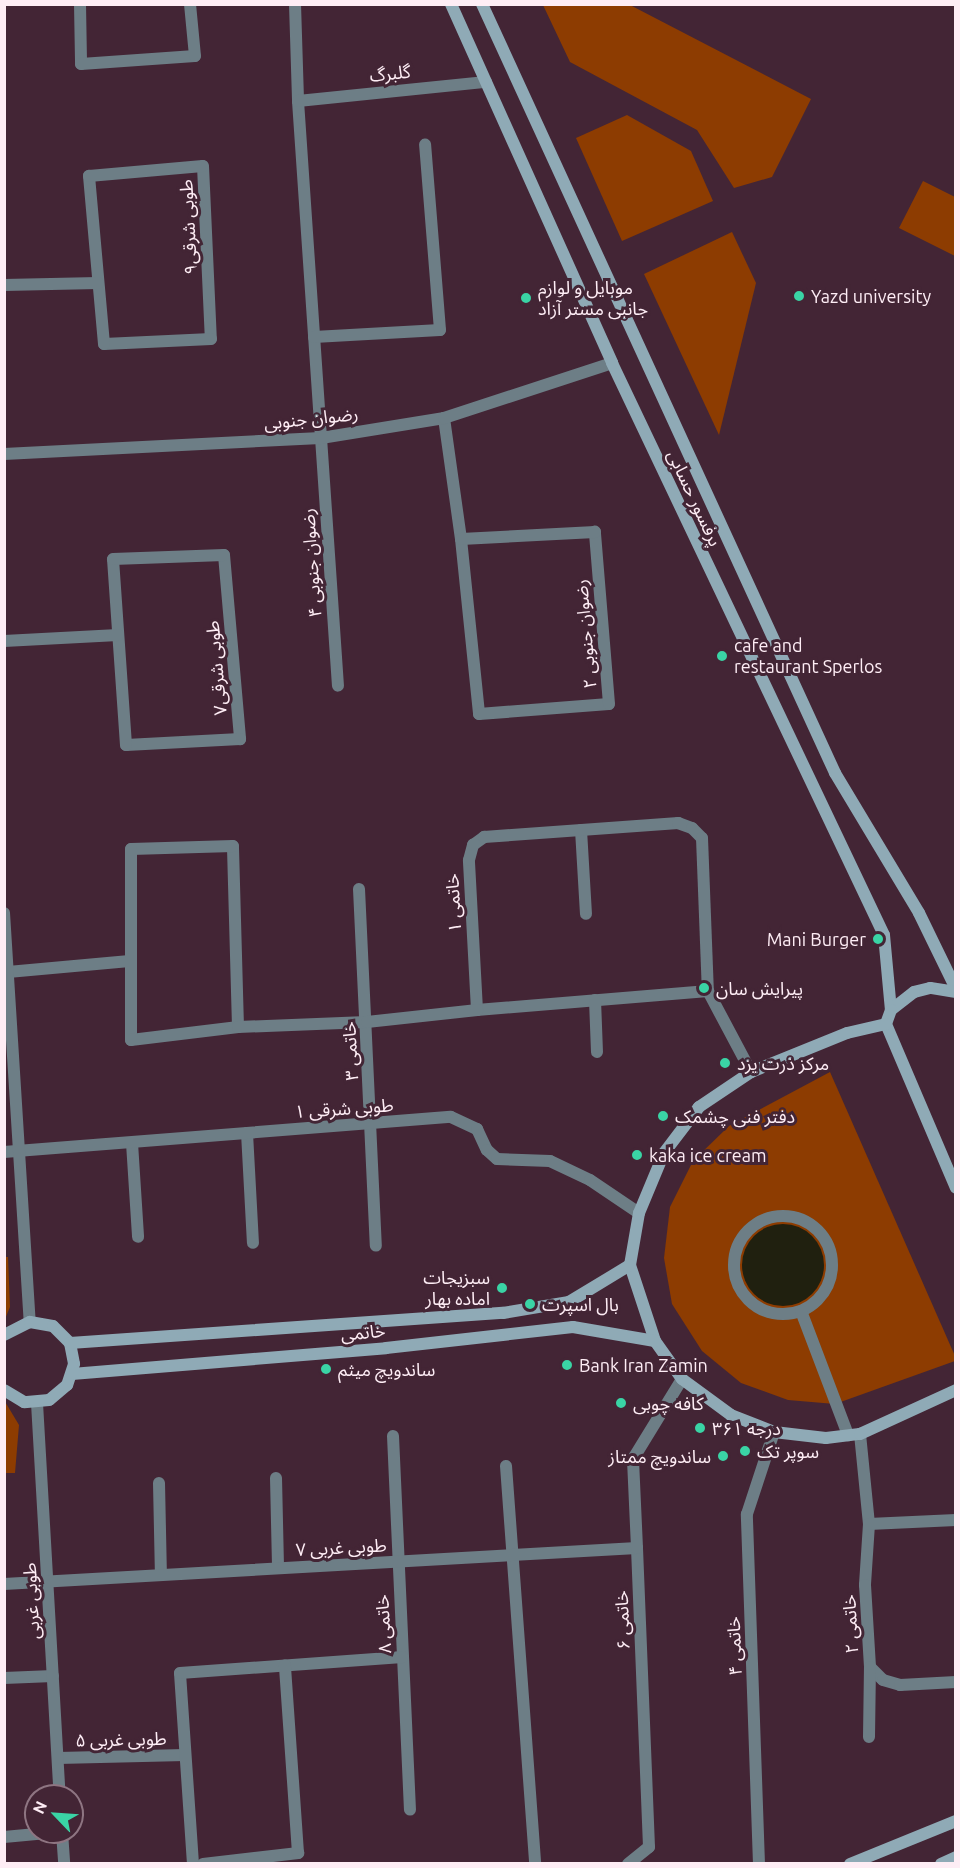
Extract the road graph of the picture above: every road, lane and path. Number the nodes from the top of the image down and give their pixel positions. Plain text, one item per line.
1 (80, 4) edge
2 (190, 4) edge
3 (295, 4) edge
4 (451, 4) edge
5 (482, 4) edge
6 (486, 82) junction
7 (298, 100) junction
8 (425, 145) dead end
9 (98, 283) junction
10 (4, 285) edge
11 (314, 337) junction
12 (612, 363) junction
13 (444, 418) junction
14 (321, 438) junction
15 (4, 454) edge
16 (461, 539) junction
17 (118, 635) junction
18 (4, 641) edge
19 (338, 686) dead end
20 (581, 830) junction
21 (359, 889) dead end
22 (4, 913) edge
23 (586, 914) dead end
24 (130, 961) junction
25 (8, 972) junction
26 (956, 990) edge
27 (708, 991) junction
28 (595, 1000) junction
29 (477, 1010) junction
30 (891, 1010) junction
31 (367, 1022) junction
32 (886, 1024) junction
33 (238, 1027) junction
34 (9, 1051) edge
35 (597, 1052) dead end
36 (751, 1072) junction
37 (372, 1124) junction
38 (247, 1133) junction
39 (132, 1143) junction
40 (19, 1151) junction
41 (4, 1152) edge
42 (956, 1188) edge
43 (639, 1213) junction
44 (138, 1237) dead end
45 (253, 1243) dead end
46 (376, 1246) dead end
47 (630, 1265) junction
48 (801, 1311) junction
49 (30, 1322) junction
50 (4, 1335) edge
51 (655, 1341) junction
52 (70, 1343) junction
53 (72, 1374) junction
54 (682, 1379) junction
55 (4, 1390) edge
56 (956, 1390) edge
57 (37, 1403) junction
58 (774, 1432) junction
59 (854, 1435) junction
60 (393, 1436) dead end
61 (506, 1466) dead end
62 (276, 1478) dead end
63 (159, 1483) dead end
64 (956, 1520) edge
65 (869, 1524) junction
66 (637, 1548) junction
67 (512, 1555) junction
68 (398, 1562) junction
69 (278, 1568) junction
70 (161, 1575) junction
71 (48, 1581) junction
72 (4, 1584) edge
73 (402, 1657) junction
74 (285, 1665) junction
75 (870, 1667) junction
76 (53, 1676) junction
77 (4, 1678) edge
78 (956, 1682) edge
79 (869, 1737) dead end
80 (185, 1755) junction
81 (58, 1758) junction
82 (59, 1784) edge
83 (410, 1810) dead end
84 (956, 1821) edge
85 (24, 1835) edge
86 (4, 1837) edge
87 (63, 1844) edge
88 (956, 1857) edge
89 (64, 1863) edge
90 (193, 1863) edge
91 (203, 1863) edge
92 (535, 1863) edge
93 (628, 1863) edge
94 (759, 1863) edge
95 (850, 1863) edge
96 (941, 1863) edge

1 - 2 street
3 - 7 street, رضوان جنوبی ۴
4 - 6 main road, پرفسور حسابی
5 - 26 main road, پرفسور حسابی
6 - 7 street, گلبرگ
6 - 12 main road, پرفسور حسابی
7 - 11 street, رضوان جنوبی ۴
8 - 11 street
9 - 9 street, طوبی شرقی۹
9 - 10 street
11 - 14 street, رضوان جنوبی ۴
12 - 13 street, رضوان جنوبی
12 - 30 main road, پرفسور حسابی
13 - 14 street, رضوان جنوبی
13 - 16 street, رضوان جنوبی ۲
14 - 15 street, رضوان جنوبی
14 - 19 street, رضوان جنوبی ۴
16 - 16 street, رضوان جنوبی ۲
17 - 17 street, طوبی شرقی۷
17 - 18 street
20 - 23 street
20 - 27 street, خاتمی ۱
20 - 29 street, خاتمی ۱
21 - 31 street, خاتمی ۳
22 - 25 street
24 - 25 street
24 - 33 street
24 - 33 street
25 - 34 street
26 - 30 main road
27 - 28 street
27 - 36 street, خاتمی ۱
28 - 29 street
28 - 35 street
29 - 31 street
30 - 32 main road
31 - 33 street
31 - 37 street, خاتمی ۳
32 - 36 main road
32 - 42 main road
34 - 40 street
36 - 43 main road
37 - 38 street, طوبی شرقی ۱
37 - 43 street, طوبی شرقی ۱
37 - 46 street, خاتمی ۳
38 - 39 street, طوبی شرقی ۱
38 - 45 street
39 - 40 street, طوبی شرقی ۱
39 - 44 street
40 - 41 street, طوبی شرقی ۱
40 - 49 street
43 - 47 main road
47 - 51 main road
47 - 52 main road, خاتمی
48 - 48 street
48 - 59 street, خاتمی ۲
49 - 50 main road
49 - 52 main road
51 - 53 main road, خاتمی
51 - 54 main road
52 - 53 main road
53 - 57 main road
54 - 58 main road
54 - 66 street, خاتمی ۶
55 - 57 main road
56 - 59 main road
57 - 71 street, طوبی غربی
58 - 59 main road
58 - 94 street, خاتمی ۴
59 - 65 street, خاتمی ۲
60 - 68 street, خاتمی ۸
61 - 67 street
62 - 69 street
63 - 70 street
64 - 65 street
65 - 75 street, خاتمی ۲
66 - 67 street, طوبی غربی ۷
66 - 93 street, خاتمی ۶
67 - 68 street, طوبی غربی ۷
67 - 92 street
68 - 69 street, طوبی غربی ۷
68 - 73 street, خاتمی ۸
69 - 70 street, طوبی غربی ۷
70 - 71 street, طوبی غربی ۷
71 - 72 street, طوبی غربی ۷
71 - 76 street, طوبی غربی
73 - 74 street
73 - 83 street, خاتمی ۸
74 - 80 street
74 - 91 street
75 - 78 street, خاتمی ۲
75 - 79 street
76 - 77 street
76 - 81 street, طوبی غربی
80 - 81 street, طوبی غربی ۵
80 - 90 street
81 - 82 street, طوبی غربی
84 - 95 main road
85 - 86 street
87 - 89 street
88 - 96 main road

